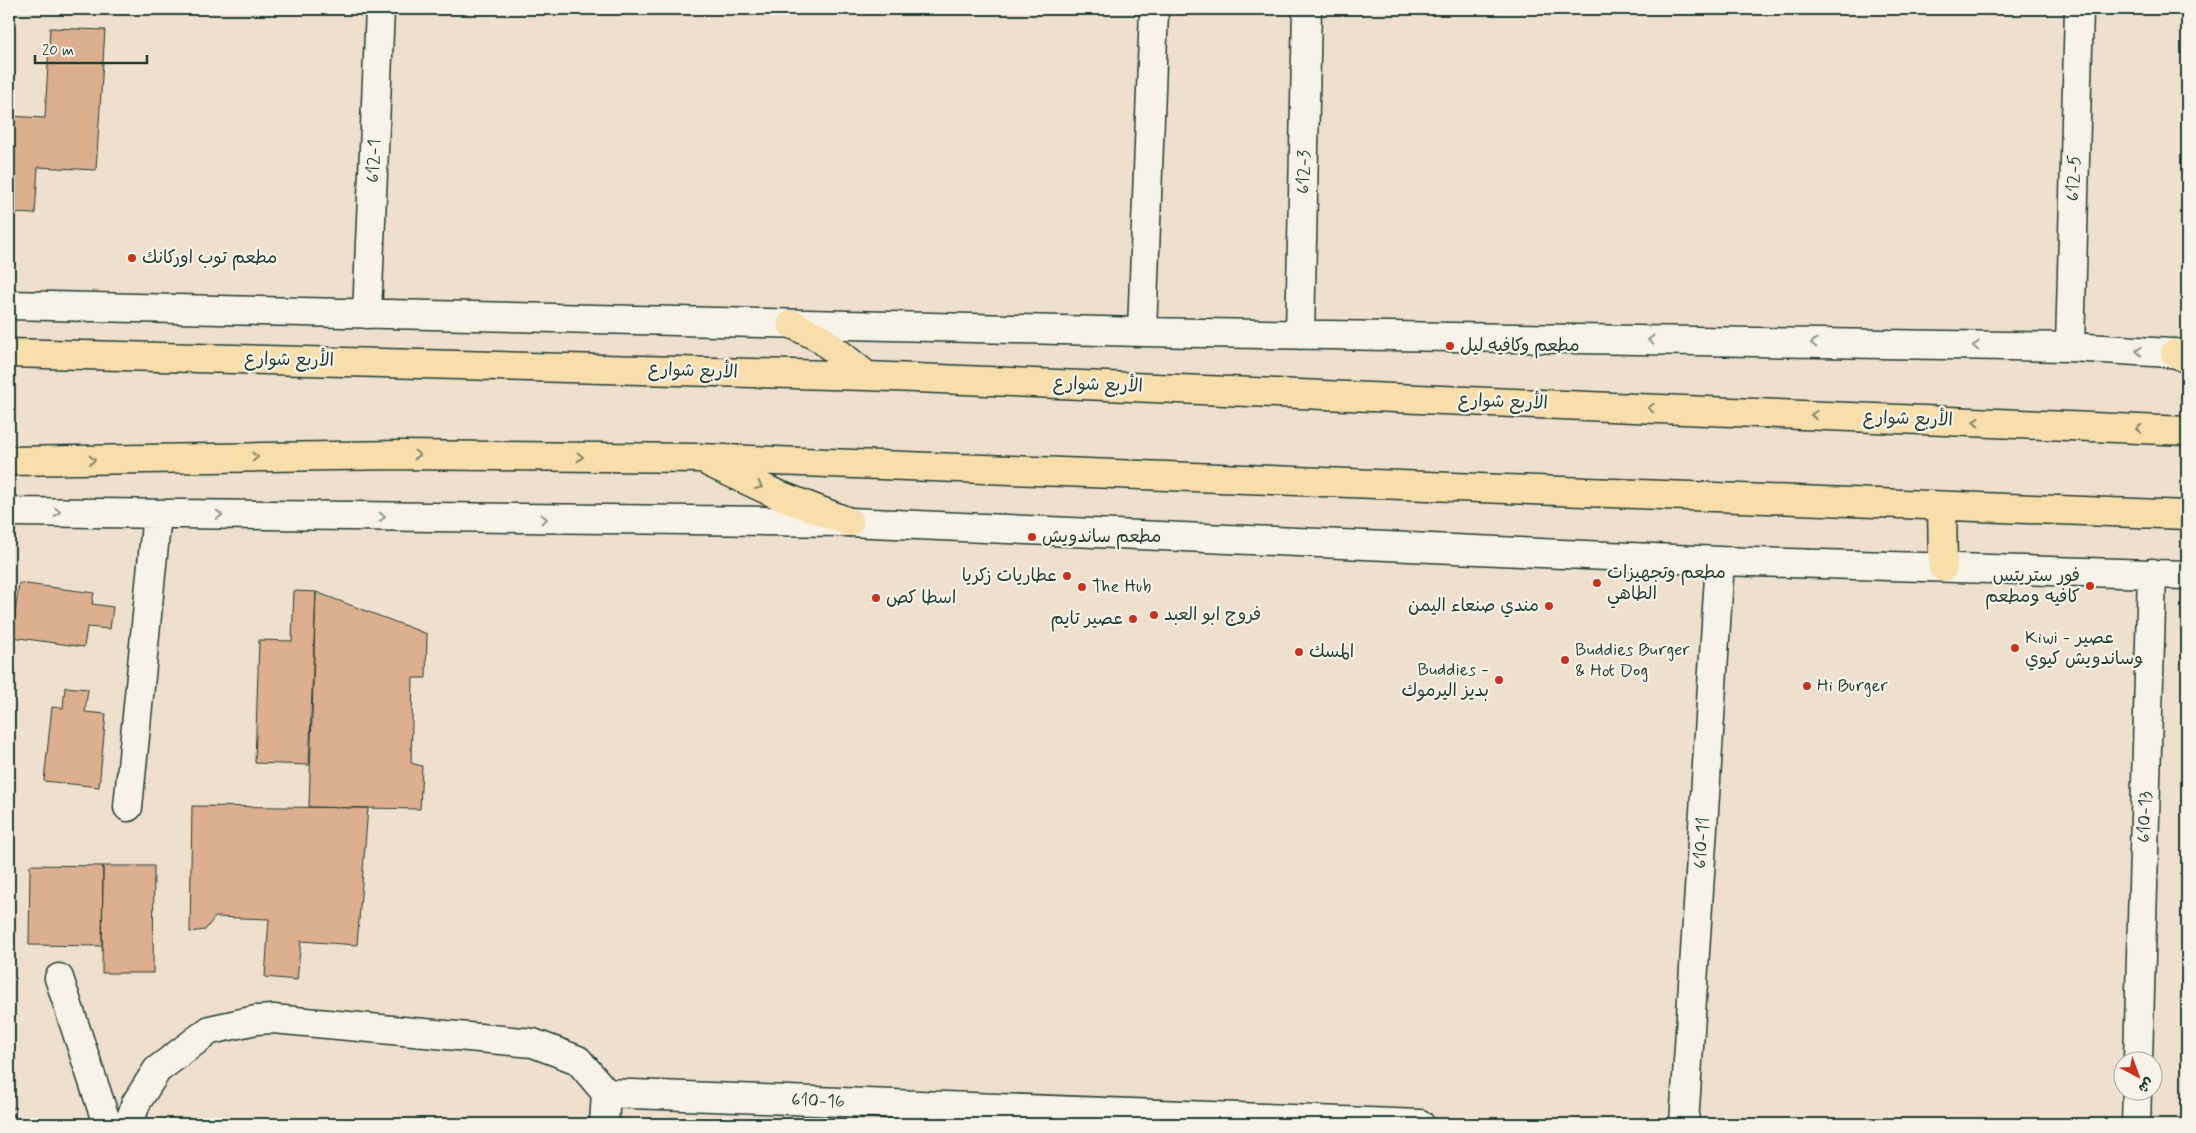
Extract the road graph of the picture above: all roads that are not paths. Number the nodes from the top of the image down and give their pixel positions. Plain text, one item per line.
1 (380, 9) edge
2 (1154, 9) edge
3 (1307, 9) edge
4 (2079, 9) edge
5 (9, 305) edge
6 (367, 314) junction
7 (792, 324) junction
8 (1142, 332) junction
9 (1300, 335) junction
10 (2070, 348) junction
11 (9, 353) edge
12 (2183, 355) edge
13 (867, 376) junction
14 (2187, 431) edge
15 (699, 458) junction
16 (9, 461) edge
17 (1942, 506) junction
18 (9, 509) edge
19 (157, 514) junction
20 (2187, 515) edge
21 (849, 522) junction
22 (1720, 561) junction
23 (1943, 567) junction
24 (2152, 573) junction
25 (2187, 575) edge
26 (128, 807) dead end
27 (59, 978) dead end
28 (2138, 1050) edge
29 (606, 1093) junction
30 (2137, 1100) edge
31 (106, 1124) edge
32 (129, 1124) edge
33 (604, 1124) edge
34 (1420, 1124) edge
35 (1684, 1124) edge
36 (2136, 1124) edge

1 - 6 street, 612-1
2 - 8 street
3 - 9 street, 612-3
4 - 10 street, 612-5
5 - 6 street
6 - 7 street
7 - 8 street
7 - 13 main road
8 - 9 street
10 -> 9 street
12 -> 10 street
11 - 13 main road, الأربع شوارع
14 -> 13 main road, الأربع شوارع
16 -> 15 main road
15 - 17 main road
15 -> 21 main road
17 - 20 main road
17 - 23 main road
18 -> 19 street
19 -> 21 street
19 - 26 street
21 - 22 street
22 - 23 street
22 - 35 street, 610-11
23 - 24 street
24 - 25 street
24 - 28 street, 610-13
27 - 31 street
29 - 32 street
29 - 33 street
29 - 34 street, 610-16
30 - 36 street

